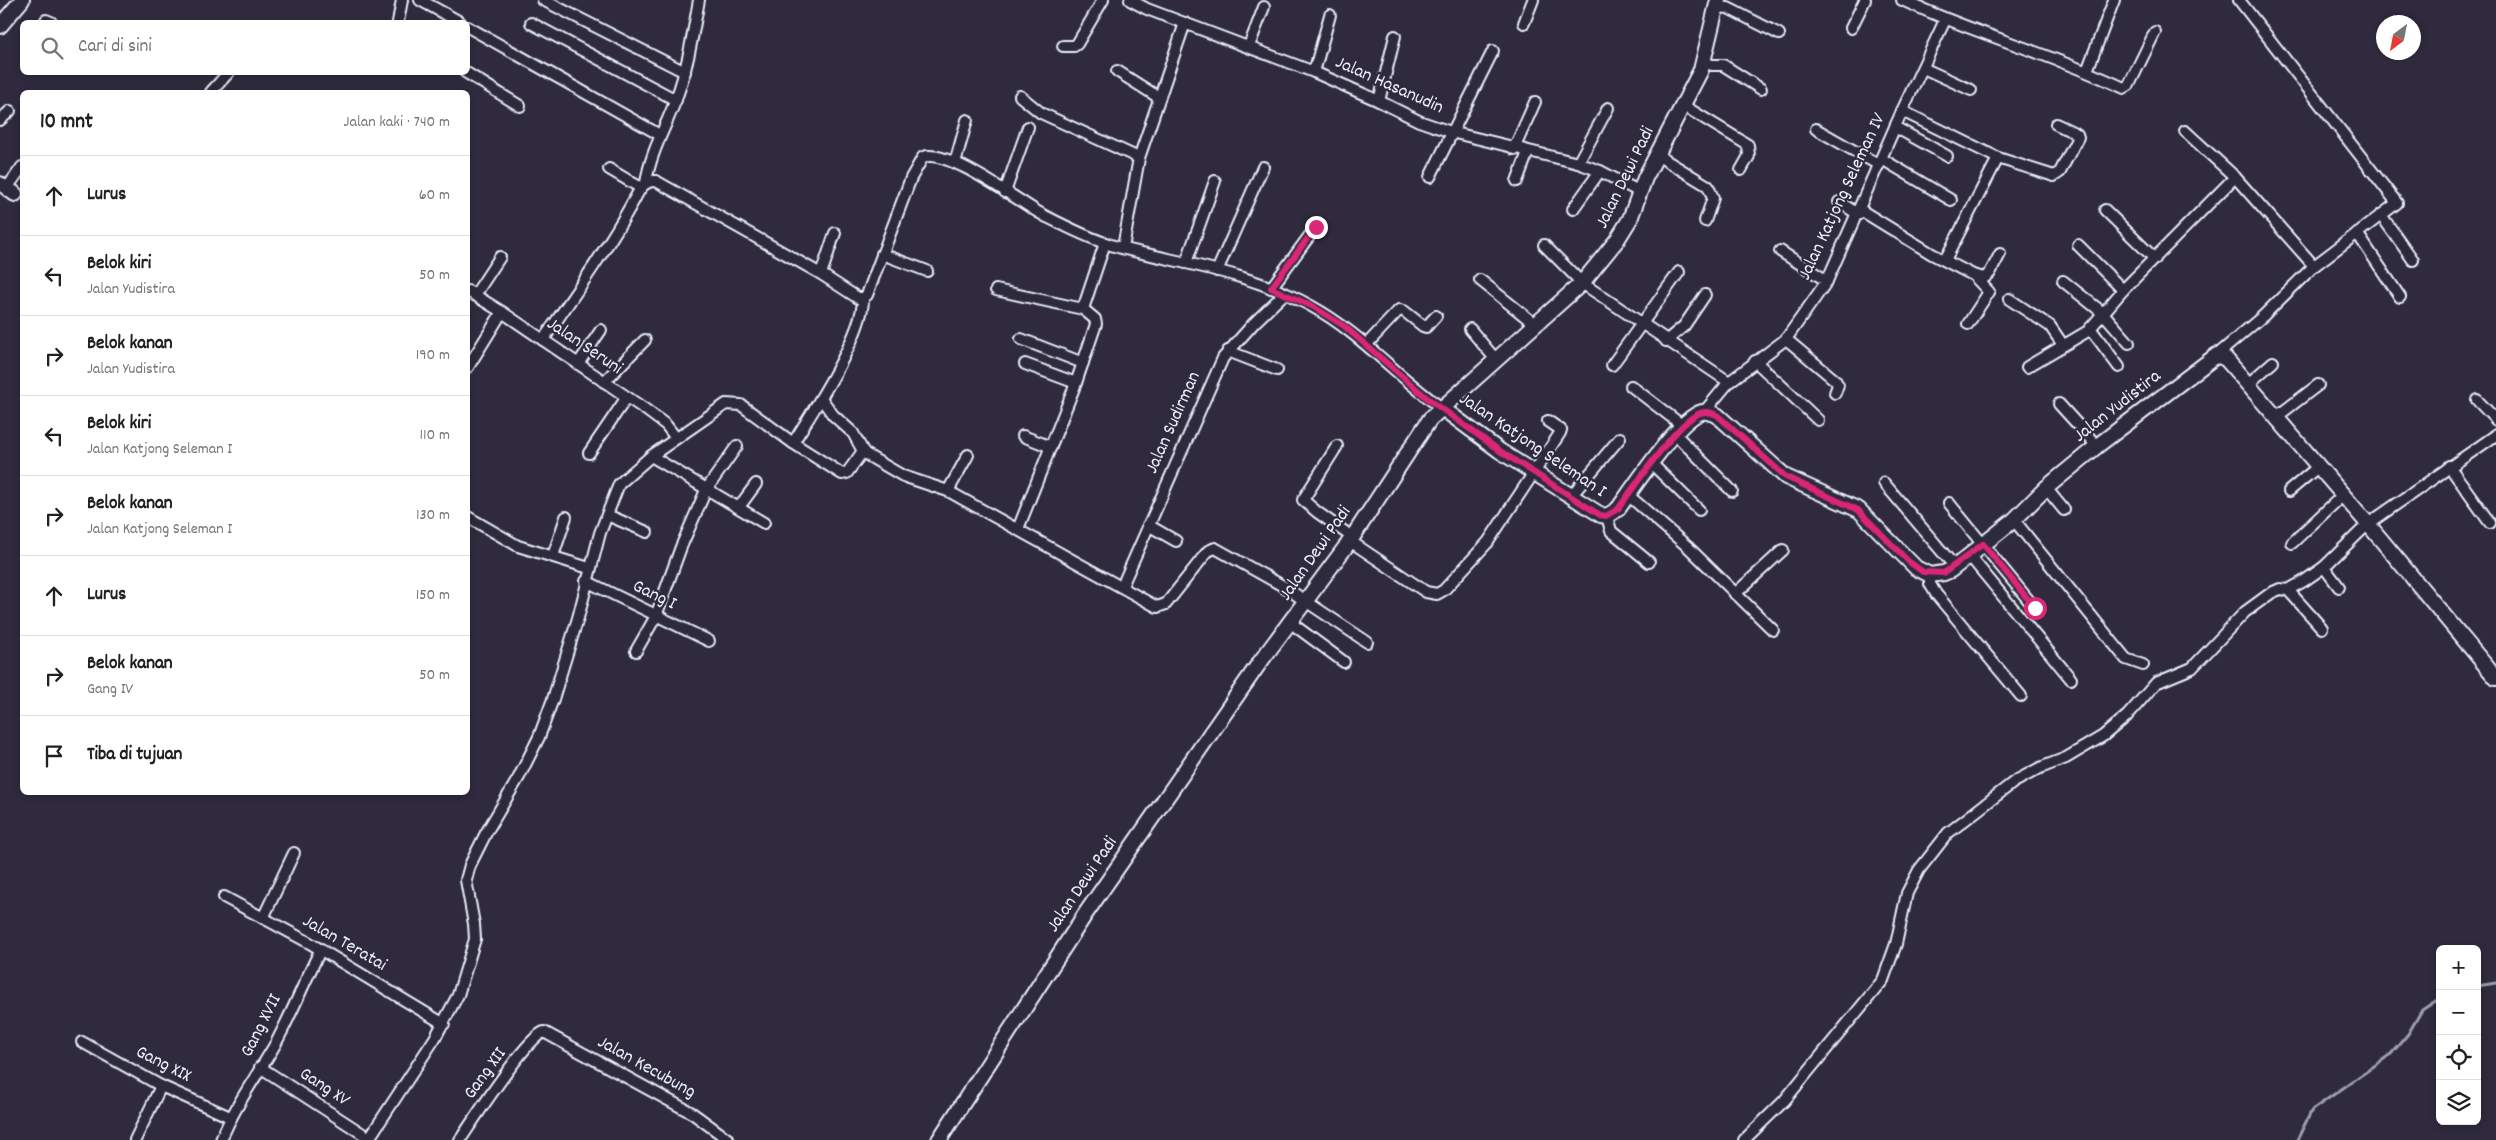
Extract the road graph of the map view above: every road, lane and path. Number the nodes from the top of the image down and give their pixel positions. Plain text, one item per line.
1 (22, 0) edge
2 (402, 0) edge
3 (420, 0) edge
4 (543, 0) edge
5 (699, 0) edge
6 (1103, 0) edge
7 (1130, 0) edge
8 (1533, 0) edge
9 (1864, 0) edge
10 (1902, 0) edge
11 (2114, 0) edge
12 (2239, 0) edge
13 (1717, 3) edge
14 (1264, 6) dead end
15 (1330, 15) dead end
16 (398, 20) edge
17 (456, 20) edge
18 (1945, 20) junction
19 (532, 23) dead end
20 (1185, 23) junction
21 (1524, 23) dead end
22 (0, 26) edge
23 (470, 28) edge
24 (1851, 28) dead end
25 (2155, 32) dead end
26 (1779, 34) dead end
27 (1395, 36) dead end
28 (1063, 46) dead end
29 (1249, 46) junction
30 (1493, 51) dead end
31 (1703, 61) junction
32 (1923, 68) junction
33 (1117, 71) dead end
34 (2087, 71) junction
35 (685, 72) junction
36 (1314, 72) junction
37 (226, 75) edge
38 (470, 75) edge
39 (1761, 89) dead end
40 (213, 90) edge
41 (1971, 90) dead end
42 (1020, 96) dead end
43 (1158, 98) junction
44 (676, 100) junction
45 (1379, 101) junction
46 (1535, 102) dead end
47 (520, 106) dead end
48 (1684, 106) junction
49 (1608, 108) dead end
50 (10, 111) dead end
51 (1902, 111) junction
52 (0, 120) edge
53 (967, 120) dead end
54 (2056, 124) dead end
55 (1028, 127) dead end
56 (1895, 127) junction
57 (1816, 129) dead end
58 (2185, 131) dead end
59 (1451, 132) junction
60 (660, 135) junction
61 (1514, 149) junction
62 (1528, 152) junction
63 (1657, 155) junction
64 (1947, 156) dead end
65 (1138, 158) junction
66 (1998, 158) junction
67 (1880, 162) junction
68 (955, 163) junction
69 (1578, 163) junction
70 (1263, 167) dead end
71 (609, 169) dead end
72 (1741, 170) dead end
73 (20, 171) edge
74 (1600, 171) junction
75 (1430, 177) dead end
76 (2235, 177) junction
77 (1215, 181) dead end
78 (1517, 181) dead end
79 (644, 186) junction
80 (11, 191) edge
81 (1638, 191) junction
82 (1005, 192) junction
83 (1951, 200) dead end
84 (1839, 202) dead end
85 (1572, 209) dead end
86 (2105, 210) dead end
87 (1858, 212) junction
88 (2381, 215) junction
89 (1705, 221) dead end
90 (1316, 227) dead end
91 (2357, 232) junction
92 (835, 233) dead end
93 (1105, 243) junction
94 (1544, 245) dead end
95 (2078, 245) dead end
96 (1123, 248) junction
97 (1780, 251) dead end
98 (882, 254) junction
99 (2000, 254) dead end
100 (500, 257) dead end
101 (2155, 259) junction
102 (1945, 260) junction
103 (2413, 260) dead end
104 (1186, 263) junction
105 (2314, 266) junction
106 (927, 271) dead end
107 (1217, 271) junction
108 (1679, 272) dead end
109 (821, 274) junction
110 (1972, 275) junction
111 (1480, 280) dead end
112 (1827, 281) junction
113 (2063, 281) dead end
114 (1582, 283) junction
115 (1271, 288) junction
116 (996, 290) dead end
117 (2123, 290) junction
118 (471, 293) edge
119 (1285, 293) junction
120 (1705, 295) dead end
121 (2400, 297) dead end
122 (863, 298) junction
123 (2009, 299) dead end
124 (1083, 309) junction
125 (502, 312) junction
126 (2103, 313) junction
127 (1436, 316) dead end
128 (1641, 324) junction
129 (1968, 324) dead end
130 (1536, 325) junction
131 (2090, 328) junction
132 (1470, 329) dead end
133 (601, 330) dead end
134 (1021, 339) dead end
135 (1786, 339) junction
136 (543, 340) junction
137 (645, 340) dead end
138 (1666, 341) junction
139 (2129, 343) dead end
140 (1367, 344) junction
141 (2064, 345) junction
142 (1228, 351) junction
143 (2217, 355) junction
144 (1496, 361) junction
145 (1755, 361) junction
146 (2273, 362) dead end
147 (1083, 363) junction
148 (470, 364) edge
149 (578, 364) junction
150 (1026, 364) dead end
151 (1612, 365) dead end
152 (2027, 367) dead end
153 (2119, 367) dead end
154 (1277, 370) dead end
155 (604, 382) junction
156 (1729, 382) junction
157 (1076, 383) junction
158 (2248, 385) junction
159 (2318, 385) dead end
160 (1631, 386) dead end
161 (1834, 393) dead end
162 (627, 397) junction
163 (821, 398) junction
164 (2478, 400) dead end
165 (2059, 404) dead end
166 (1442, 408) junction
167 (1704, 412) junction
168 (2275, 418) junction
169 (1818, 420) dead end
170 (2496, 420) edge
171 (1548, 421) dead end
172 (1679, 430) junction
173 (2496, 435) edge
174 (1023, 436) dead end
175 (676, 438) junction
176 (1620, 438) dead end
177 (793, 443) junction
178 (737, 446) dead end
179 (1337, 446) dead end
180 (2097, 446) junction
181 (1051, 447) junction
182 (863, 451) junction
183 (589, 453) dead end
184 (968, 455) dead end
185 (651, 456) junction
186 (1651, 464) junction
187 (2318, 466) junction
188 (2449, 466) junction
189 (1535, 472) junction
190 (1884, 483) dead end
191 (756, 484) dead end
192 (2046, 488) junction
193 (706, 490) junction
194 (948, 491) junction
195 (1732, 491) dead end
196 (2289, 491) dead end
197 (1628, 495) junction
198 (2343, 495) junction
199 (1571, 496) junction
200 (1949, 503) dead end
201 (739, 507) junction
202 (1699, 510) dead end
203 (2064, 510) dead end
204 (606, 515) junction
205 (1606, 516) junction
206 (566, 517) dead end
207 (470, 518) edge
208 (2014, 520) junction
209 (764, 523) dead end
210 (2490, 523) dead end
211 (2368, 524) junction
212 (1148, 525) junction
213 (1018, 529) junction
214 (647, 532) dead end
215 (1351, 539) junction
216 (1176, 541) dead end
217 (2292, 543) dead end
218 (1983, 544) junction
219 (1783, 550) dead end
220 (553, 556) junction
221 (1969, 556) junction
222 (1649, 562) dead end
223 (1955, 567) junction
224 (2324, 567) junction
225 (589, 568) junction
226 (1930, 574) junction
227 (586, 581) junction
228 (1122, 586) junction
229 (2339, 587) dead end
230 (2288, 590) junction
231 (1736, 594) junction
232 (1306, 601) junction
233 (2035, 608) dead end
234 (656, 616) junction
235 (1291, 622) junction
236 (2322, 628) dead end
237 (1773, 630) dead end
238 (708, 641) dead end
239 (1367, 642) dead end
240 (636, 651) dead end
241 (1344, 662) dead end
242 (2143, 665) dead end
243 (2496, 678) edge
244 (2071, 679) dead end
245 (2021, 696) dead end
246 (294, 853) dead end
247 (224, 897) dead end
248 (263, 918) junction
249 (321, 949) junction
250 (444, 1024) junction
251 (544, 1032) joint
252 (82, 1042) dead end
253 (260, 1067) junction
254 (162, 1086) junction
255 (230, 1117) junction
256 (368, 1139) edge
257 (941, 1139) edge
258 (135, 1140) edge
259 (221, 1140) edge
260 (460, 1140) edge
261 (729, 1140) edge
262 (1744, 1140) edge

1 - 22 street
2 - 16 street
3 - 17 street
4 - 35 street
5 - 35 street
6 - 28 street
7 - 20 street, Jalan Hasanudin
8 - 21 street
9 - 24 street
10 - 18 street
11 - 34 street
12 - 88 street
13 - 26 street
13 - 31 street, Jalan Dewi Padi
14 - 29 street
15 - 36 street
18 - 32 street, Jalan Katjong Seleman IV
18 - 34 street
19 - 44 street
20 - 29 street, Jalan Hasanudin
20 - 43 street
23 - 60 street
25 - 34 street
27 - 45 street
29 - 36 street, Jalan Hasanudin
30 - 59 street
31 - 39 street
31 - 48 street, Jalan Dewi Padi
32 - 41 street
32 - 51 street, Jalan Katjong Seleman IV
33 - 43 street
35 - 44 street
36 - 45 street, Jalan Hasanudin
37 - 40 street
38 - 47 street
42 - 65 street
43 - 65 street
44 - 60 street
45 - 59 street, Jalan Hasanudin
46 - 61 street
48 - 63 street, Jalan Dewi Padi
48 - 72 street
49 - 69 street
50 - 52 street
51 - 56 street, Jalan Katjong Seleman IV
51 - 66 street
53 - 68 street
54 - 66 street
55 - 82 street
56 - 64 street
56 - 67 street, Jalan Katjong Seleman IV
57 - 67 street
58 - 76 street
59 - 61 street, Jalan Hasanudin
59 - 75 street
60 - 79 street
61 - 62 street, Jalan Hasanudin
62 - 69 street, Jalan Hasanudin
62 - 78 street
63 - 81 street, Jalan Dewi Padi
63 - 89 street
65 - 96 street
66 - 102 street
67 - 83 street
67 - 87 street, Jalan Katjong Seleman IV
68 - 82 street
68 - 98 street
69 - 74 street, Jalan Hasanudin
70 - 107 street
71 - 79 street
73 - 80 street
74 - 81 street, Jalan Hasanudin
74 - 85 street
76 - 101 street
76 - 105 street
77 - 104 street
79 - 109 street
79 - 136 street
81 - 114 street, Jalan Dewi Padi
82 - 93 street
84 - 87 street
86 - 101 street
87 - 102 street
87 - 112 street, Jalan Katjong Seleman IV
88 - 91 street
88 - 103 street
90 - 115 street
91 - 105 street
91 - 121 street
92 - 109 street
93 - 96 street
93 - 124 street
94 - 114 street
95 - 117 street
96 - 104 street
97 - 112 street
98 - 106 street
98 - 122 street
99 - 110 street
100 - 118 street
101 - 117 street
102 - 110 street
104 - 107 street
105 - 143 street
107 - 115 street
108 - 128 street
109 - 122 street
110 - 129 street
111 - 130 street
112 - 135 street, Jalan Katjong Seleman IV
113 - 126 street
114 - 128 street
114 - 130 street, Jalan Dewi Padi
115 - 119 street
116 - 124 street
117 - 126 street
118 - 125 street, Jalan Seruni
119 - 140 street
119 - 142 street, Jalan Sudirman
120 - 138 street
122 - 163 street
123 - 141 street
124 - 147 street
125 - 136 street, Jalan Seruni
125 - 148 street
126 - 131 street
126 - 139 street
127 - 140 street
128 - 138 street
128 - 151 street
130 - 144 street, Jalan Dewi Padi
131 - 141 street
131 - 153 street
132 - 144 street
133 - 149 street
134 - 147 street
135 - 145 street, Jalan Katjong Seleman IV
135 - 161 street
136 - 149 street, Jalan Seruni
137 - 155 street
138 - 156 street
140 - 166 street
141 - 152 street
142 - 154 street
142 - 212 street, Jalan Sudirman
143 - 158 street
143 - 180 street, Jalan Yudistira
144 - 166 street, Jalan Dewi Padi
145 - 156 street, Jalan Katjong Seleman IV
145 - 169 street
146 - 158 street
147 - 157 street
149 - 155 street, Jalan Seruni
150 - 157 street
155 - 162 street, Jalan Seruni
156 - 167 street, Jalan Katjong Seleman IV
157 - 181 street
158 - 168 street
159 - 168 street
160 - 172 street
162 - 175 street, Jalan Seruni
162 - 183 street
163 - 177 street
163 - 182 street
164 - 170 street
165 - 180 street
166 - 189 street, Jalan Katjong Seleman I
166 - 215 street, Jalan Dewi Padi
167 - 172 street, Jalan Katjong Seleman I
167 - 226 street
168 - 187 street
171 - 189 street
172 - 186 street, Jalan Katjong Seleman I
172 - 195 street
173 - 188 street
174 - 181 street
175 - 177 street
175 - 185 street
176 - 199 street
177 - 182 street
178 - 193 street
179 - 215 street
180 - 192 street, Jalan Yudistira
181 - 213 street
182 - 194 street
184 - 194 street
185 - 193 street
185 - 204 street
186 - 197 street, Jalan Katjong Seleman I
186 - 202 street
187 - 196 street
187 - 198 street
188 - 210 street
188 - 211 street
189 - 199 street, Jalan Katjong Seleman I
189 - 215 street
190 - 223 street
191 - 201 street
192 - 203 street
192 - 208 street, Jalan Yudistira
193 - 201 street
193 - 234 street
194 - 213 street
197 - 205 street, Jalan Katjong Seleman I
197 - 231 street
198 - 211 street
198 - 217 street
199 - 205 street, Jalan Katjong Seleman I
200 - 218 street
201 - 209 street
204 - 214 street
204 - 225 street
205 - 222 street
206 - 220 street
207 - 220 street
208 - 218 street, Jalan Yudistira
208 - 242 street
211 - 224 street
211 - 243 street
212 - 216 street
212 - 228 street, Jalan Sudirman
213 - 228 street
215 - 232 street, Jalan Dewi Padi
218 - 221 street, Jalan Yudistira
218 - 233 street
219 - 231 street
220 - 225 street
221 - 223 street, Jalan Yudistira
221 - 244 street
223 - 226 street, Jalan Yudistira
224 - 229 street
224 - 230 street
225 - 227 street
226 - 245 street
227 - 234 street, Gang I
227 - 250 street
228 - 232 street
230 - 236 street
230 - 262 street
231 - 237 street
232 - 235 street, Jalan Dewi Padi
232 - 239 street
234 - 238 street, Gang I
234 - 240 street
235 - 241 street
235 - 257 street, Jalan Dewi Padi
246 - 248 street
247 - 248 street, Jalan Teratai
248 - 249 street, Jalan Teratai
249 - 250 street, Jalan Teratai
249 - 253 street, Gang XVII
250 - 256 street
251 - 260 street, Gang XII
251 - 261 street, Jalan Kecubung
252 - 254 street, Gang XIX
253 - 255 street, Gang XVII
253 - 256 street, Gang XV
254 - 255 street, Gang XIX
254 - 258 street
255 - 259 street, Gang XVII

